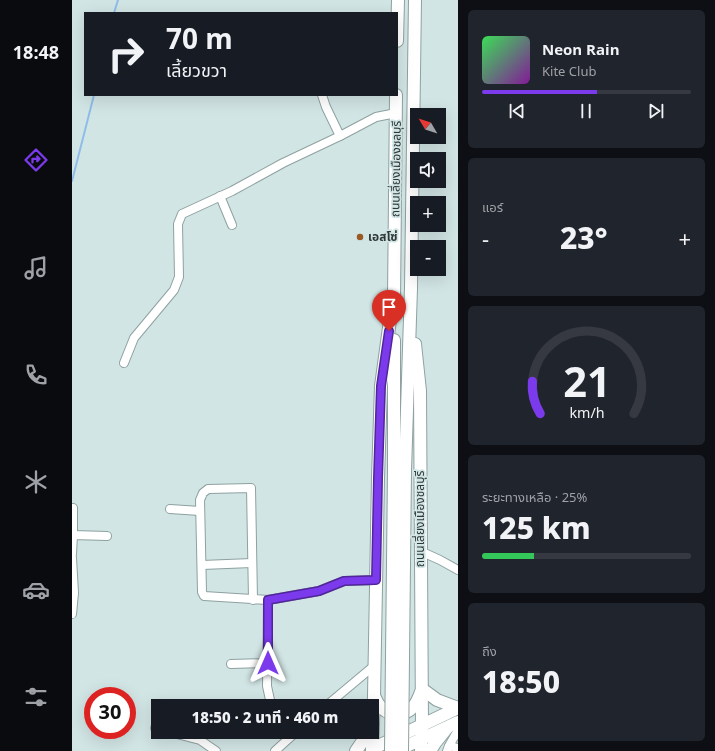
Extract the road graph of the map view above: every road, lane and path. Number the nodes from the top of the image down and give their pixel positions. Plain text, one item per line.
1 (398, 0) edge
2 (415, 0) edge
3 (398, 12) edge
4 (322, 96) edge
5 (396, 96) edge
6 (396, 113) junction
7 (340, 136) junction
8 (220, 196) junction
9 (232, 225) dead end
10 (411, 288) junction
11 (394, 291) junction
12 (124, 363) dead end
13 (399, 469) junction
14 (73, 508) dead end
15 (170, 509) dead end
16 (200, 511) junction
17 (73, 535) edge
18 (107, 536) dead end
19 (420, 551) junction
20 (72, 554) edge
21 (72, 558) edge
22 (252, 563) junction
23 (202, 565) junction
24 (458, 570) edge
25 (376, 580) junction
26 (73, 593) edge
27 (253, 600) junction
28 (268, 600) junction
29 (72, 614) edge
30 (268, 663) junction
31 (231, 664) dead end
32 (375, 665) junction
33 (422, 689) junction
34 (374, 696) junction
35 (270, 699) edge
36 (334, 699) edge
37 (374, 699) edge
38 (458, 708) edge
39 (422, 725) junction
40 (455, 726) edge
41 (422, 738) junction
42 (196, 739) edge
43 (287, 739) edge
44 (364, 739) edge
45 (372, 739) edge
46 (448, 748) edge
47 (458, 748) edge
48 (372, 750) edge
49 (216, 751) edge
50 (275, 751) edge
51 (356, 751) edge
52 (390, 751) edge
53 (396, 751) edge
54 (402, 751) edge
55 (421, 751) edge
56 (430, 751) edge

1 - 3 highway
2 - 10 highway, ถนนเลี่ยงเมืองชลบุรี
4 - 7 street
5 - 6 highway, ถนนเลี่ยงเมืองชลบุรี
6 - 7 street
6 - 11 highway, ถนนเลี่ยงเมืองชลบุรี
7 - 8 street
8 - 9 street
8 - 12 street
10 - 13 highway, ถนนเลี่ยงเมืองชลบุรี
10 - 19 highway, ถนนเลี่ยงเมืองชลบุรี
11 - 13 highway, ถนนเลี่ยงเมืองชลบุรี
11 - 25 highway, ถนนเลี่ยงเมืองชลบุรี
13 - 52 highway, ถนนเลี่ยงเมืองชลบุรี, bridge
13 - 54 highway, ถนนเลี่ยงเมืองชลบุรี, bridge
14 - 17 street
15 - 16 street
16 - 22 street
16 - 23 street
17 - 18 street
17 - 20 street
19 - 24 street
19 - 33 highway, ถนนเลี่ยงเมืองชลบุรี
21 - 26 street
22 - 23 street
22 - 27 street
23 - 27 street
25 - 28 street
25 - 32 highway, ถนนเลี่ยงเมืองชลบุรี
26 - 29 street
27 - 28 street
28 - 30 street
30 - 31 street
30 - 35 street
32 - 34 highway, ถนนเลี่ยงเมืองชลบุรี
32 - 36 street
33 - 34 highway
33 - 38 highway
33 - 39 highway, ถนนเลี่ยงเมืองชลบุรี
34 - 37 highway, ถนนเลี่ยงเมืองชลบุรี
38 - 39 highway
39 - 41 highway, ถนนเลี่ยงเมืองชลบุรี
39 - 48 highway
40 - 41 highway
40 - 46 street
40 - 56 highway
41 - 53 highway
41 - 55 highway, ถนนเลี่ยงเมืองชลบุรี
42 - 49 street
43 - 50 street
44 - 51 highway
45 - 48 highway, ถนนเลี่ยงเมืองชลบุรี
46 - 47 street

